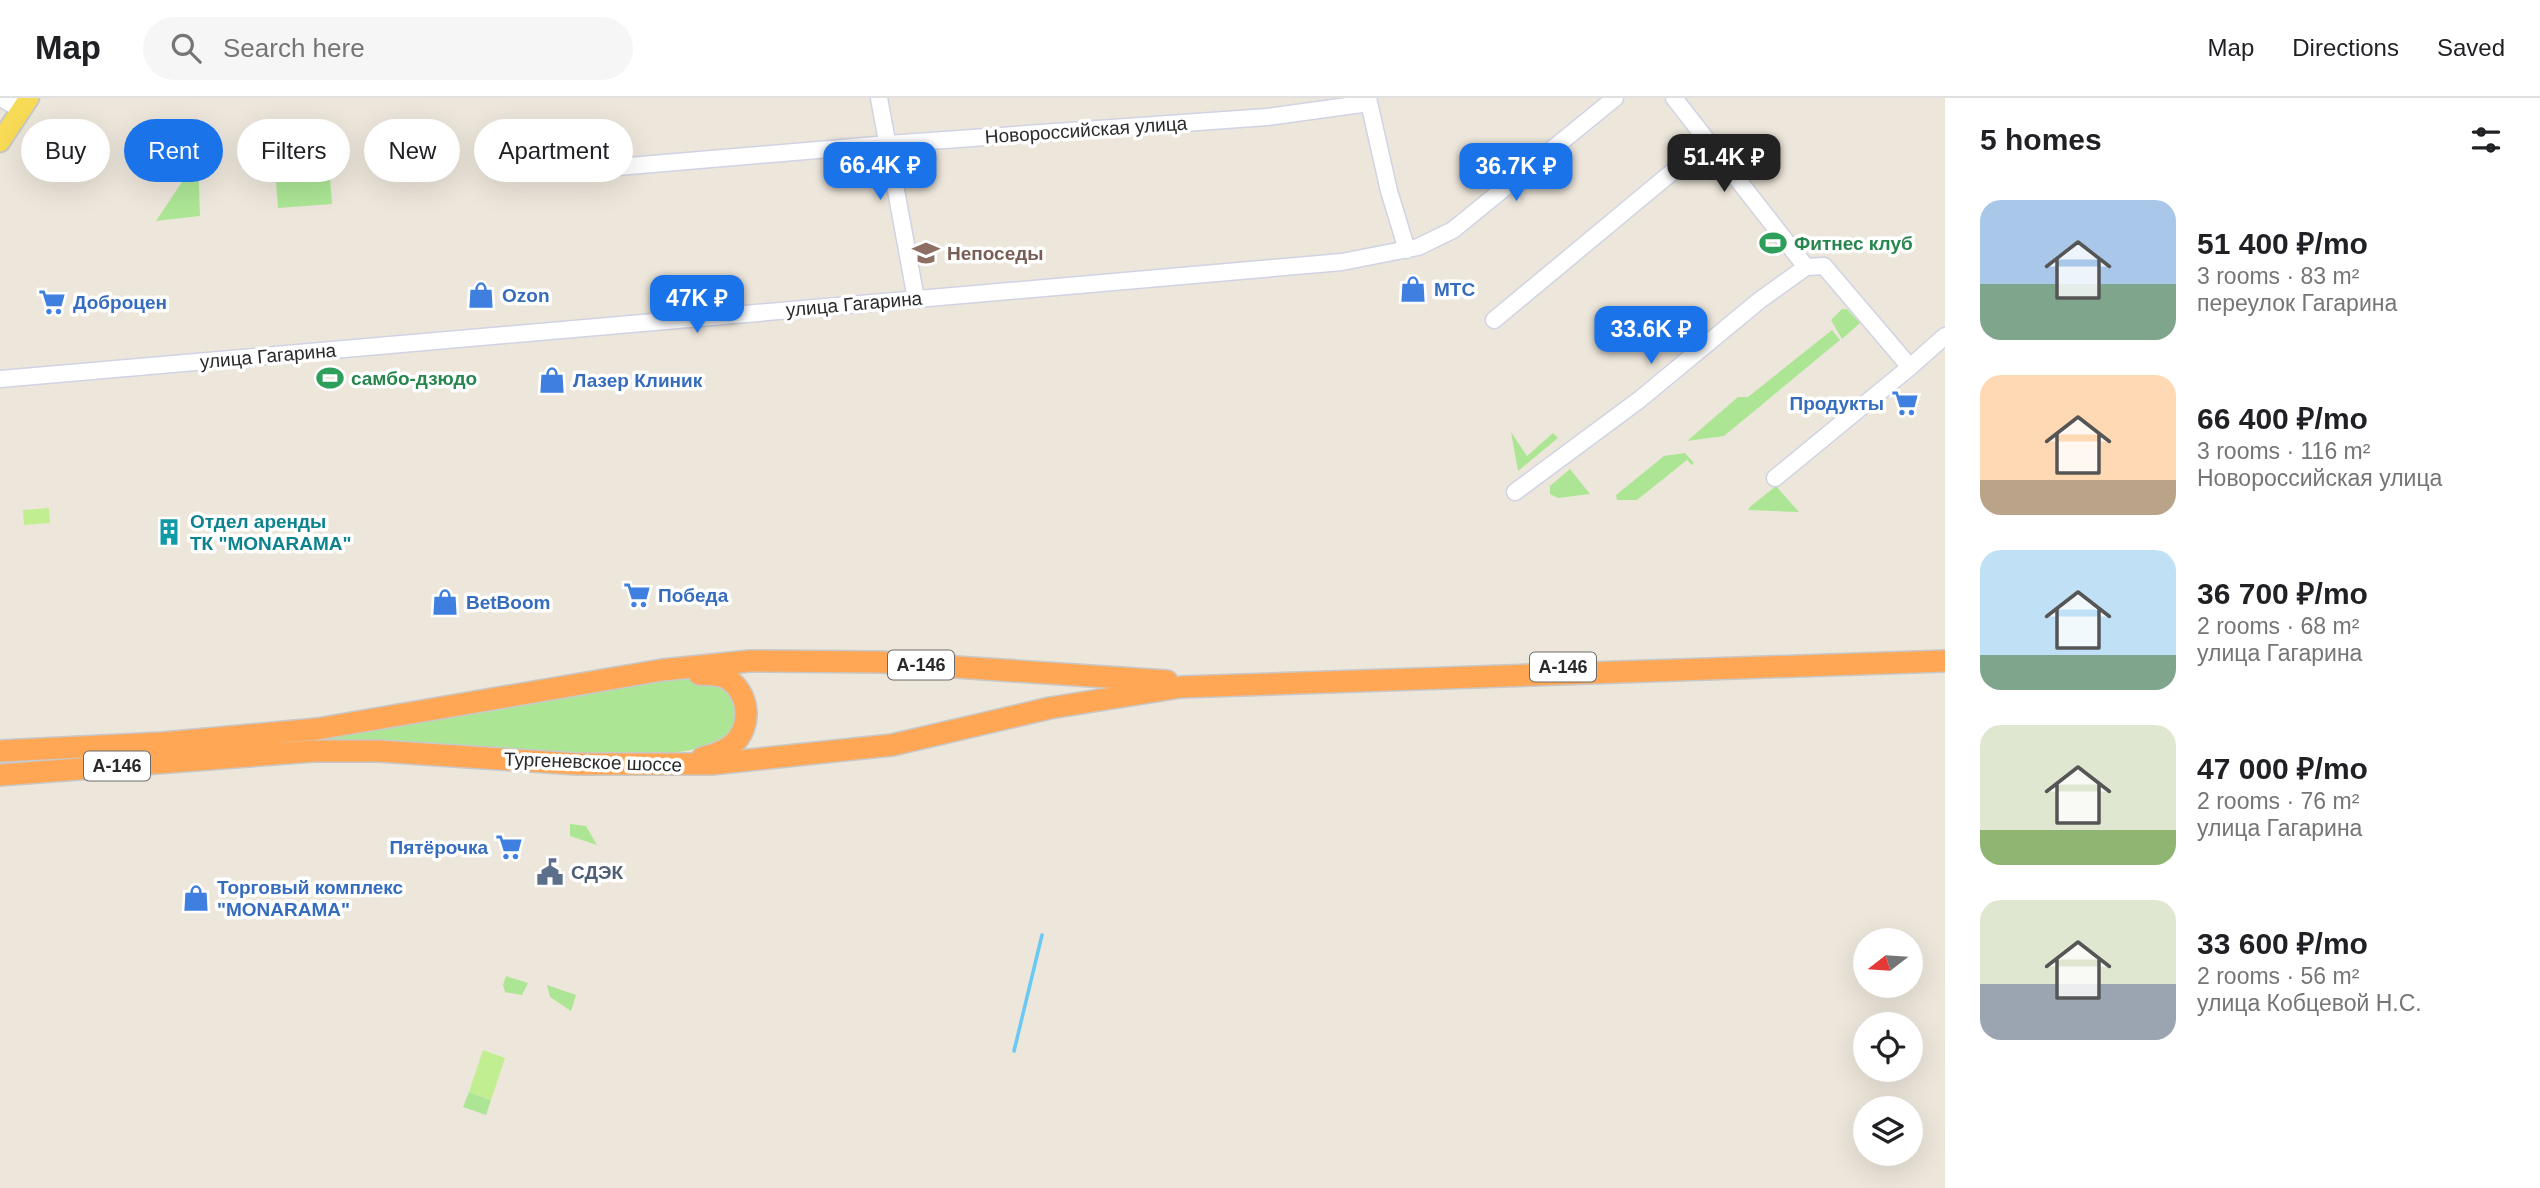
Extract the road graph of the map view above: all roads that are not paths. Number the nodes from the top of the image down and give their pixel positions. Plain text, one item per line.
1 (1, 98) edge
2 (879, 98) edge
3 (1615, 98) edge
4 (1674, 98) edge
5 (1368, 100) edge
6 (25, 104) edge
7 (0, 142) edge
8 (1707, 143) junction
9 (888, 144) junction
10 (633, 166) edge
11 (1407, 250) junction
12 (1806, 267) junction
13 (916, 299) junction
14 (1494, 320) dead end
15 (1945, 336) edge
16 (1910, 367) junction
17 (0, 379) edge
18 (1775, 478) dead end
19 (1515, 492) dead end
20 (1945, 653) edge
21 (1945, 661) edge
22 (662, 670) junction
23 (1181, 685) junction
24 (0, 751) edge
25 (677, 765) junction
26 (0, 775) edge

1 - 6 street
2 - 9 street
3 - 11 street, улица Гагарина
4 - 8 street
5 - 9 street, Новороссийская улица
5 - 11 street
6 - 7 main road
8 - 12 street
8 - 14 street
9 - 10 street, Новороссийская улица
9 - 13 street
11 - 13 street, улица Гагарина
12 - 16 street
12 - 19 street
13 - 17 street, улица Гагарина
15 - 16 street
16 - 18 street
20 - 23 highway, А-146
21 - 23 highway, А-146
22 - 23 highway, А-146
22 - 24 highway, А-146
22 - 25 highway, А-146
23 - 25 highway, Тургеневское шоссе / А-146
25 - 26 highway, Тургеневское шоссе / А-146

